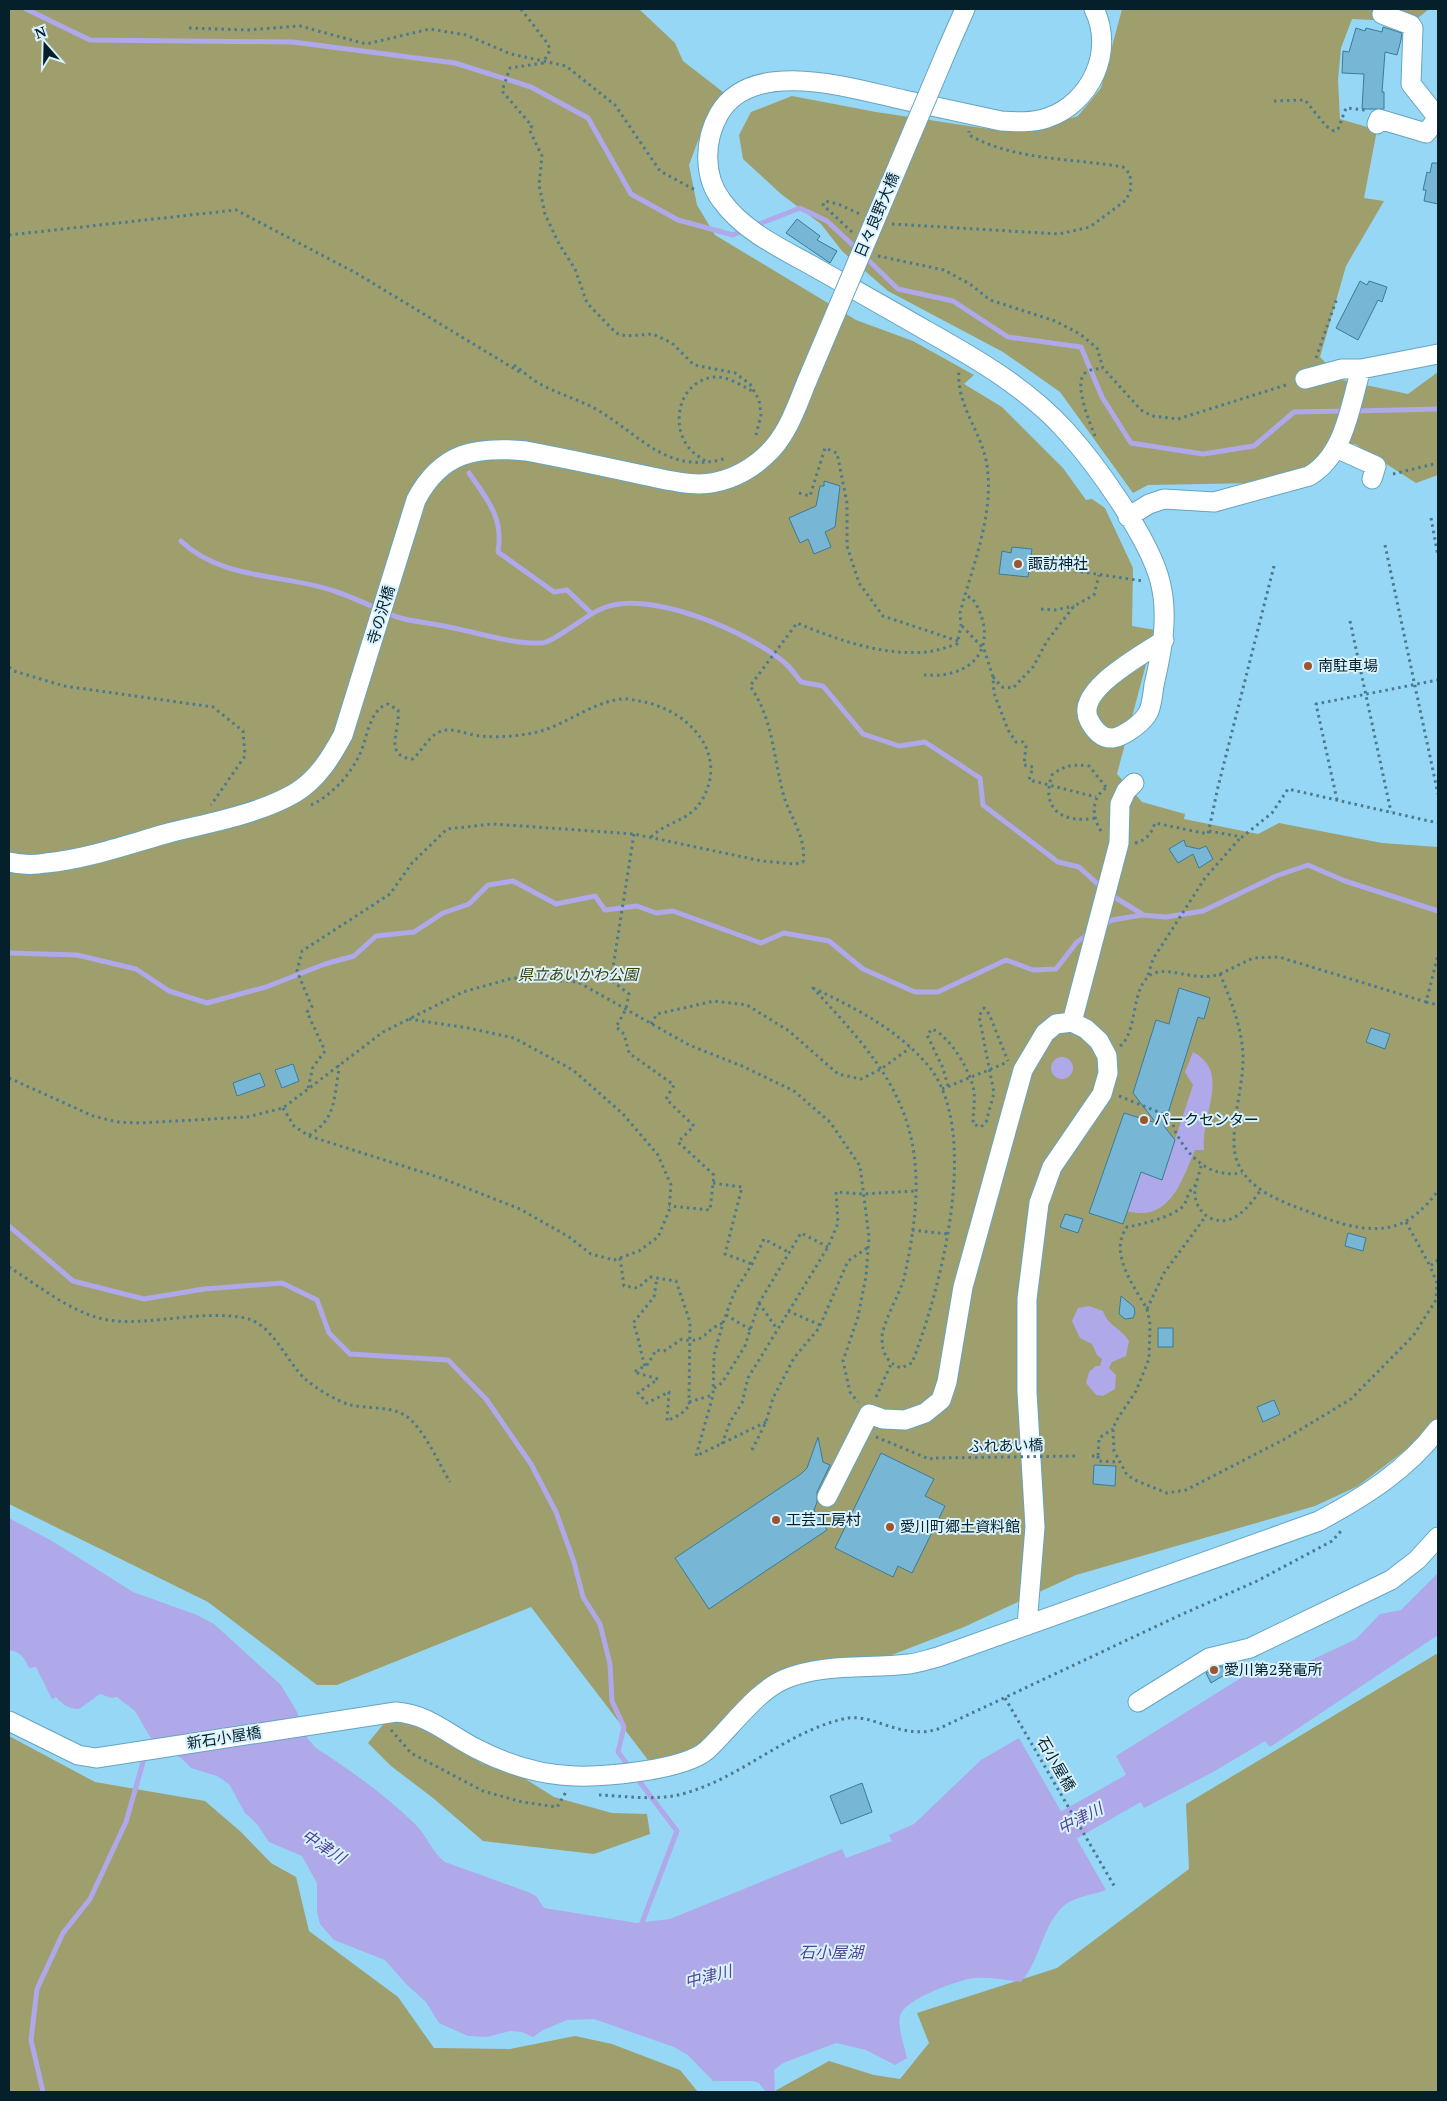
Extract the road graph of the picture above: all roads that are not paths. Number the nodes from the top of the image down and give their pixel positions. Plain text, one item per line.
1 (965, 9) edge
2 (1094, 9) edge
3 (1382, 14) dead end
4 (1438, 118) edge
5 (1378, 122) road end
6 (1438, 354) edge
7 (1361, 369) junction
8 (1305, 379) road end
9 (1336, 448) junction
10 (1373, 474) road end
11 (1128, 517) junction
12 (402, 544) joint
13 (1164, 640) junction
14 (1134, 783) dead end
15 (9, 862) edge
16 (1072, 1022) junction
17 (1438, 1429) edge
18 (827, 1497) dead end
19 (1438, 1537) edge
20 (1027, 1625) junction
21 (1138, 1702) dead end
22 (9, 1721) edge

1 - 12 street, 日々良野大橋, bridge
2 - 11 street
3 - 4 street
4 - 5 street
6 - 7 street
7 - 8 street
7 - 9 street
9 - 10 street
9 - 11 street
11 - 13 street
12 - 15 street, 寺の沢橋
13 - 13 street
14 - 16 street
16 - 18 street
16 - 20 street
17 - 20 street, 新石小屋橋
19 - 21 street
20 - 22 street, 新石小屋橋

